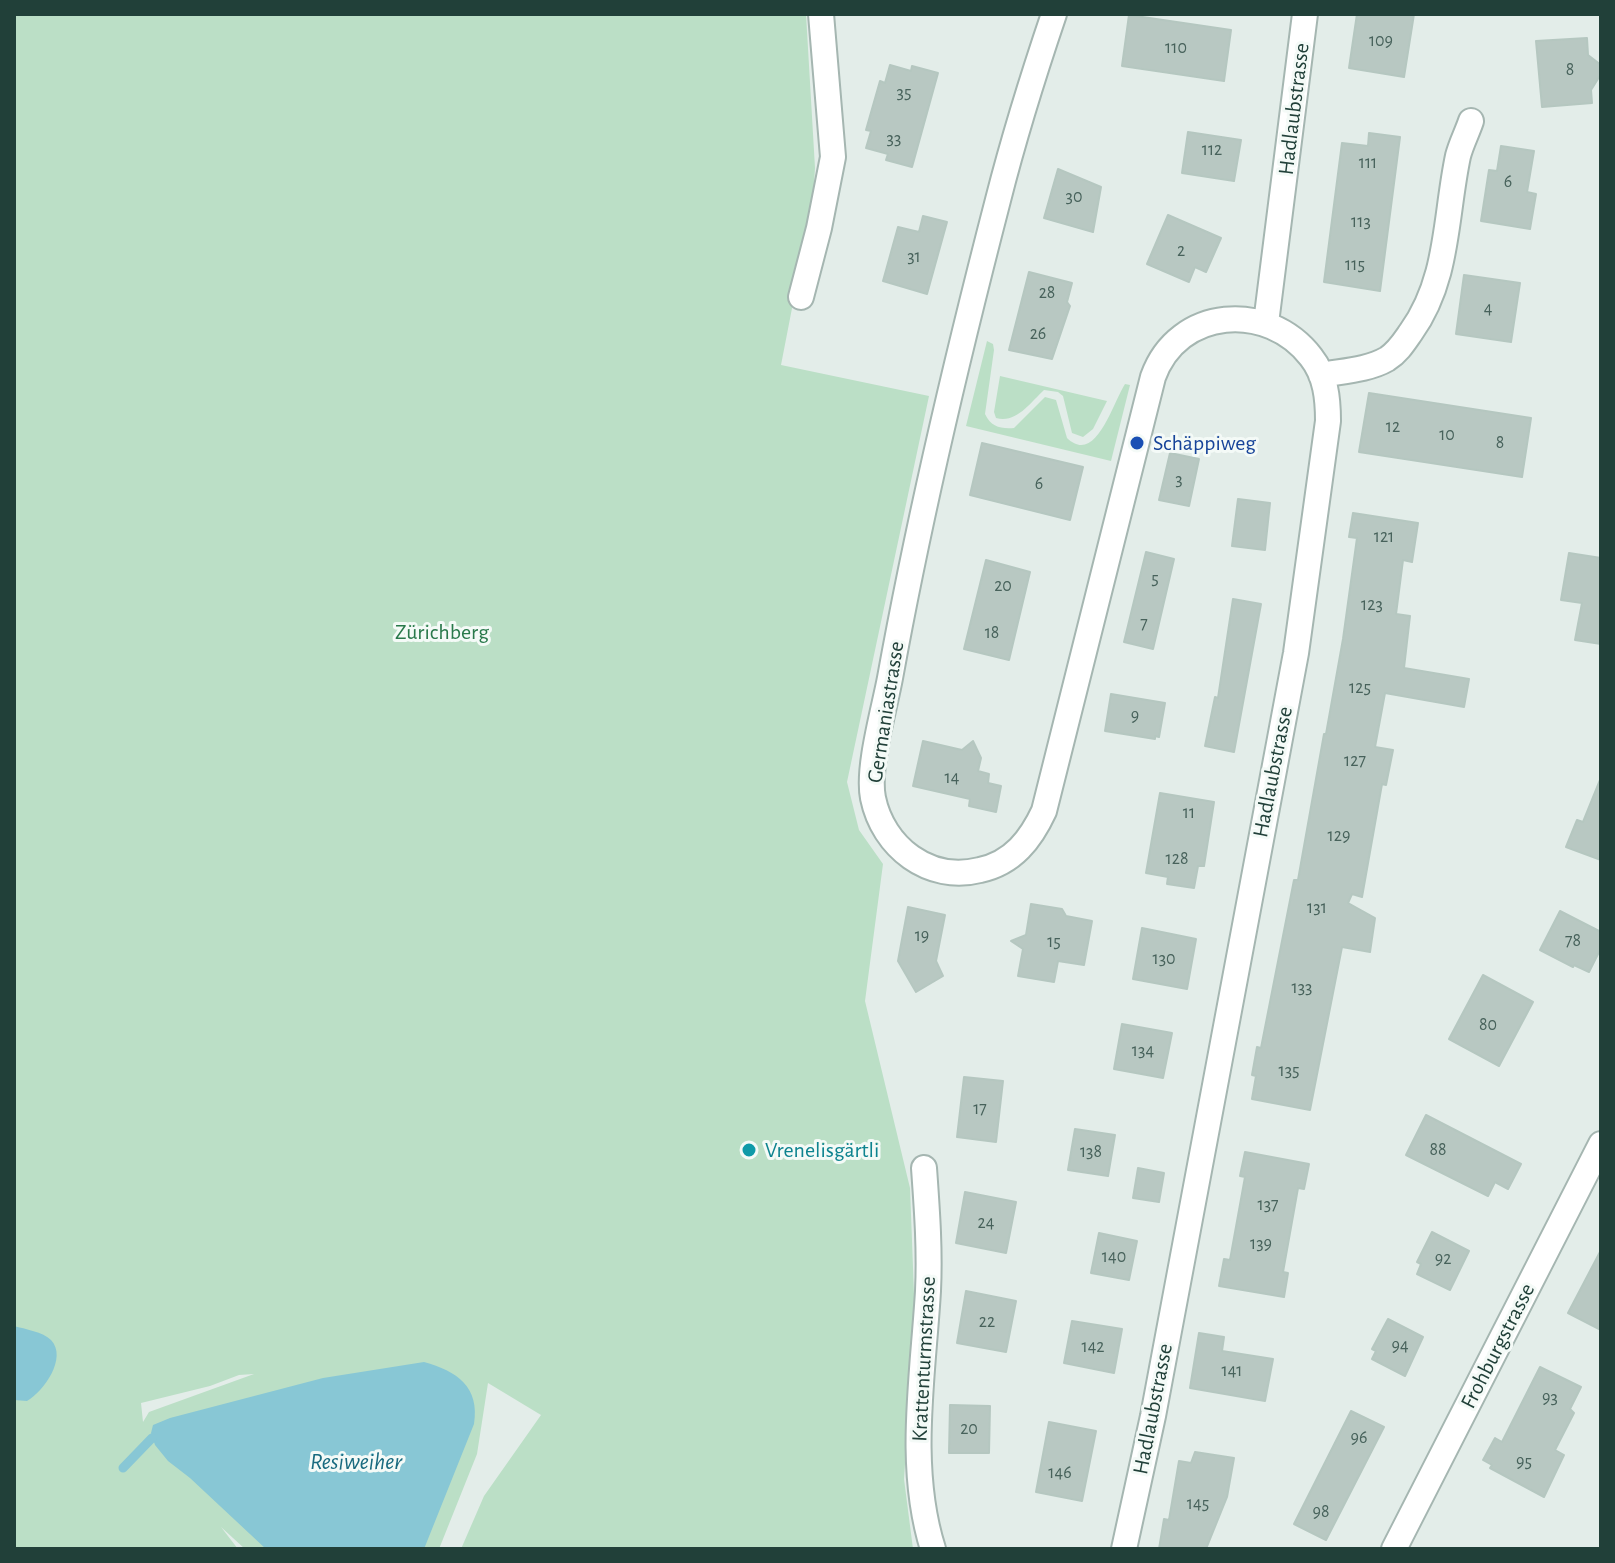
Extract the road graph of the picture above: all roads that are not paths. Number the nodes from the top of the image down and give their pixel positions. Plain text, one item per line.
1 (821, 14) edge
2 (1054, 14) edge
3 (1305, 14) edge
4 (1471, 121) dead end
5 (801, 297) dead end
6 (1266, 323) junction
7 (1321, 375) junction
8 (1601, 1144) edge
9 (924, 1168) dead end
10 (933, 1549) edge
11 (1124, 1549) edge
12 (1394, 1549) edge

1 - 5 street
2 - 6 street, Germaniastrasse
3 - 6 street, Hadlaubstrasse
4 - 7 street
6 - 7 street, Hadlaubstrasse
7 - 11 street, Hadlaubstrasse
8 - 12 street, Frohburgstrasse
9 - 10 street, Krattenturmstrasse

